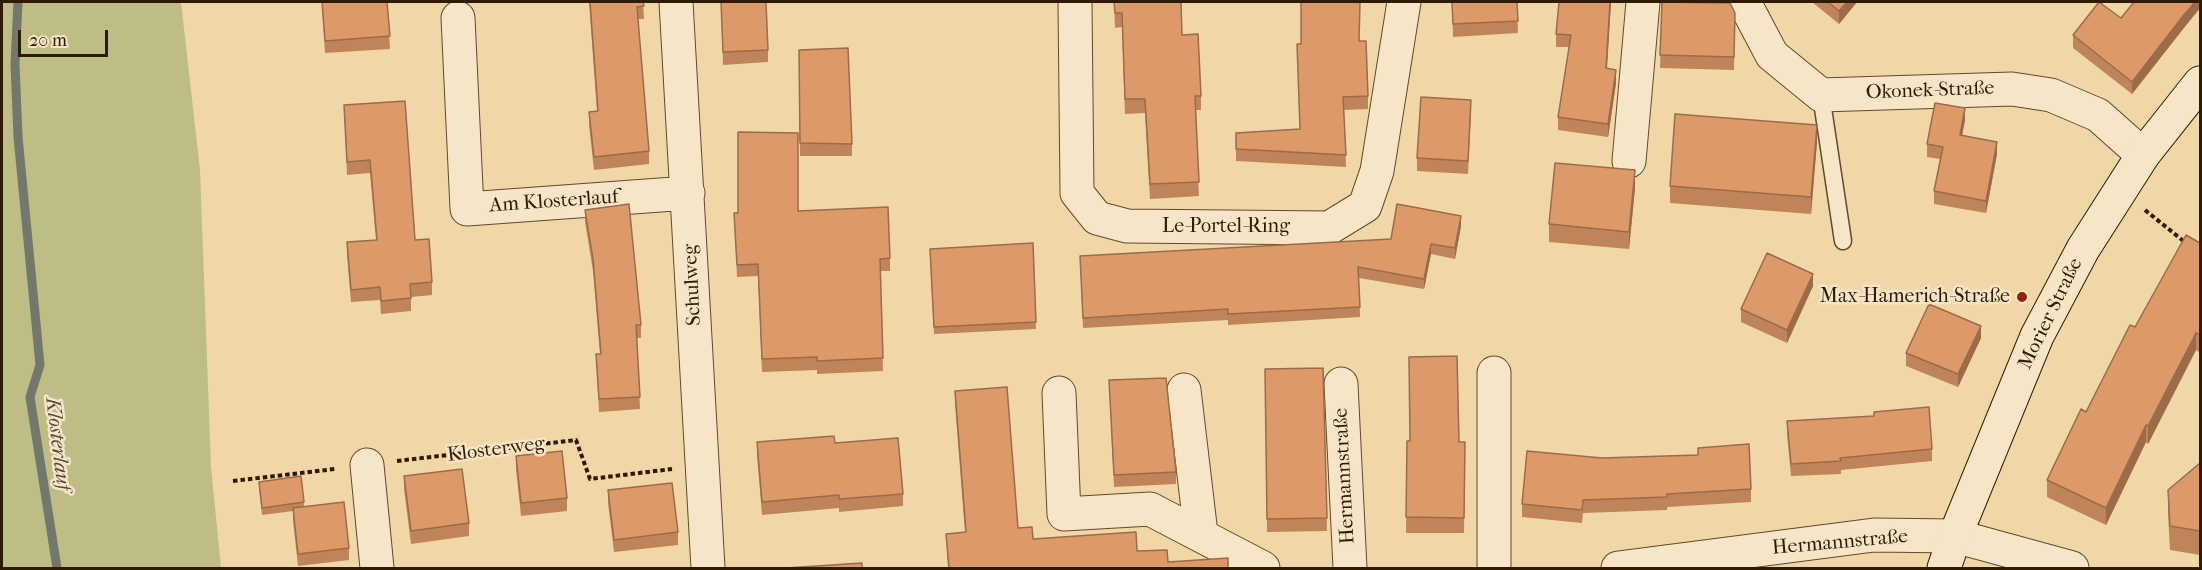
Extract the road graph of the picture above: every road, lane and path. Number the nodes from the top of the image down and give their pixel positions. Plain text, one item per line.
1 (676, 2) edge
2 (1075, 2) edge
3 (1404, 2) edge
4 (1643, 2) edge
5 (1744, 2) edge
6 (458, 18) dead end
7 (2200, 83) edge
8 (1821, 96) junction
9 (2143, 155) junction
10 (1629, 161) dead end
11 (688, 193) junction
12 (2139, 205) dead end
13 (1843, 242) dead end
14 (2191, 247) edge
15 (1494, 373) dead end
16 (1341, 384) dead end
17 (1184, 390) dead end
18 (1059, 393) dead end
19 (366, 465) junction
20 (703, 465) junction
21 (232, 481) dead end
22 (1201, 534) junction
23 (1955, 536) junction
24 (377, 568) edge
25 (708, 568) edge
26 (1263, 568) edge
27 (1350, 568) edge
28 (1494, 568) edge
29 (1618, 568) edge
30 (1944, 568) edge
31 (2072, 568) edge

1 - 11 street, Schulweg
2 - 3 street, Le-Portel-Ring
4 - 10 street
5 - 8 street
6 - 11 street, Am Klosterlauf
7 - 9 street, Morier Straße
8 - 9 street, Okonek-Straße
8 - 13 lane
9 - 23 street, Morier Straße
11 - 20 street, Schulweg
12 - 14 path
15 - 28 street
16 - 27 street, Hermannstraße
17 - 22 street
18 - 22 street
19 - 20 path, Klosterweg
19 - 21 path
19 - 24 street
20 - 25 street, Schulweg
22 - 26 street
23 - 29 street, Hermannstraße
23 - 30 street, Morier Straße
23 - 31 street

